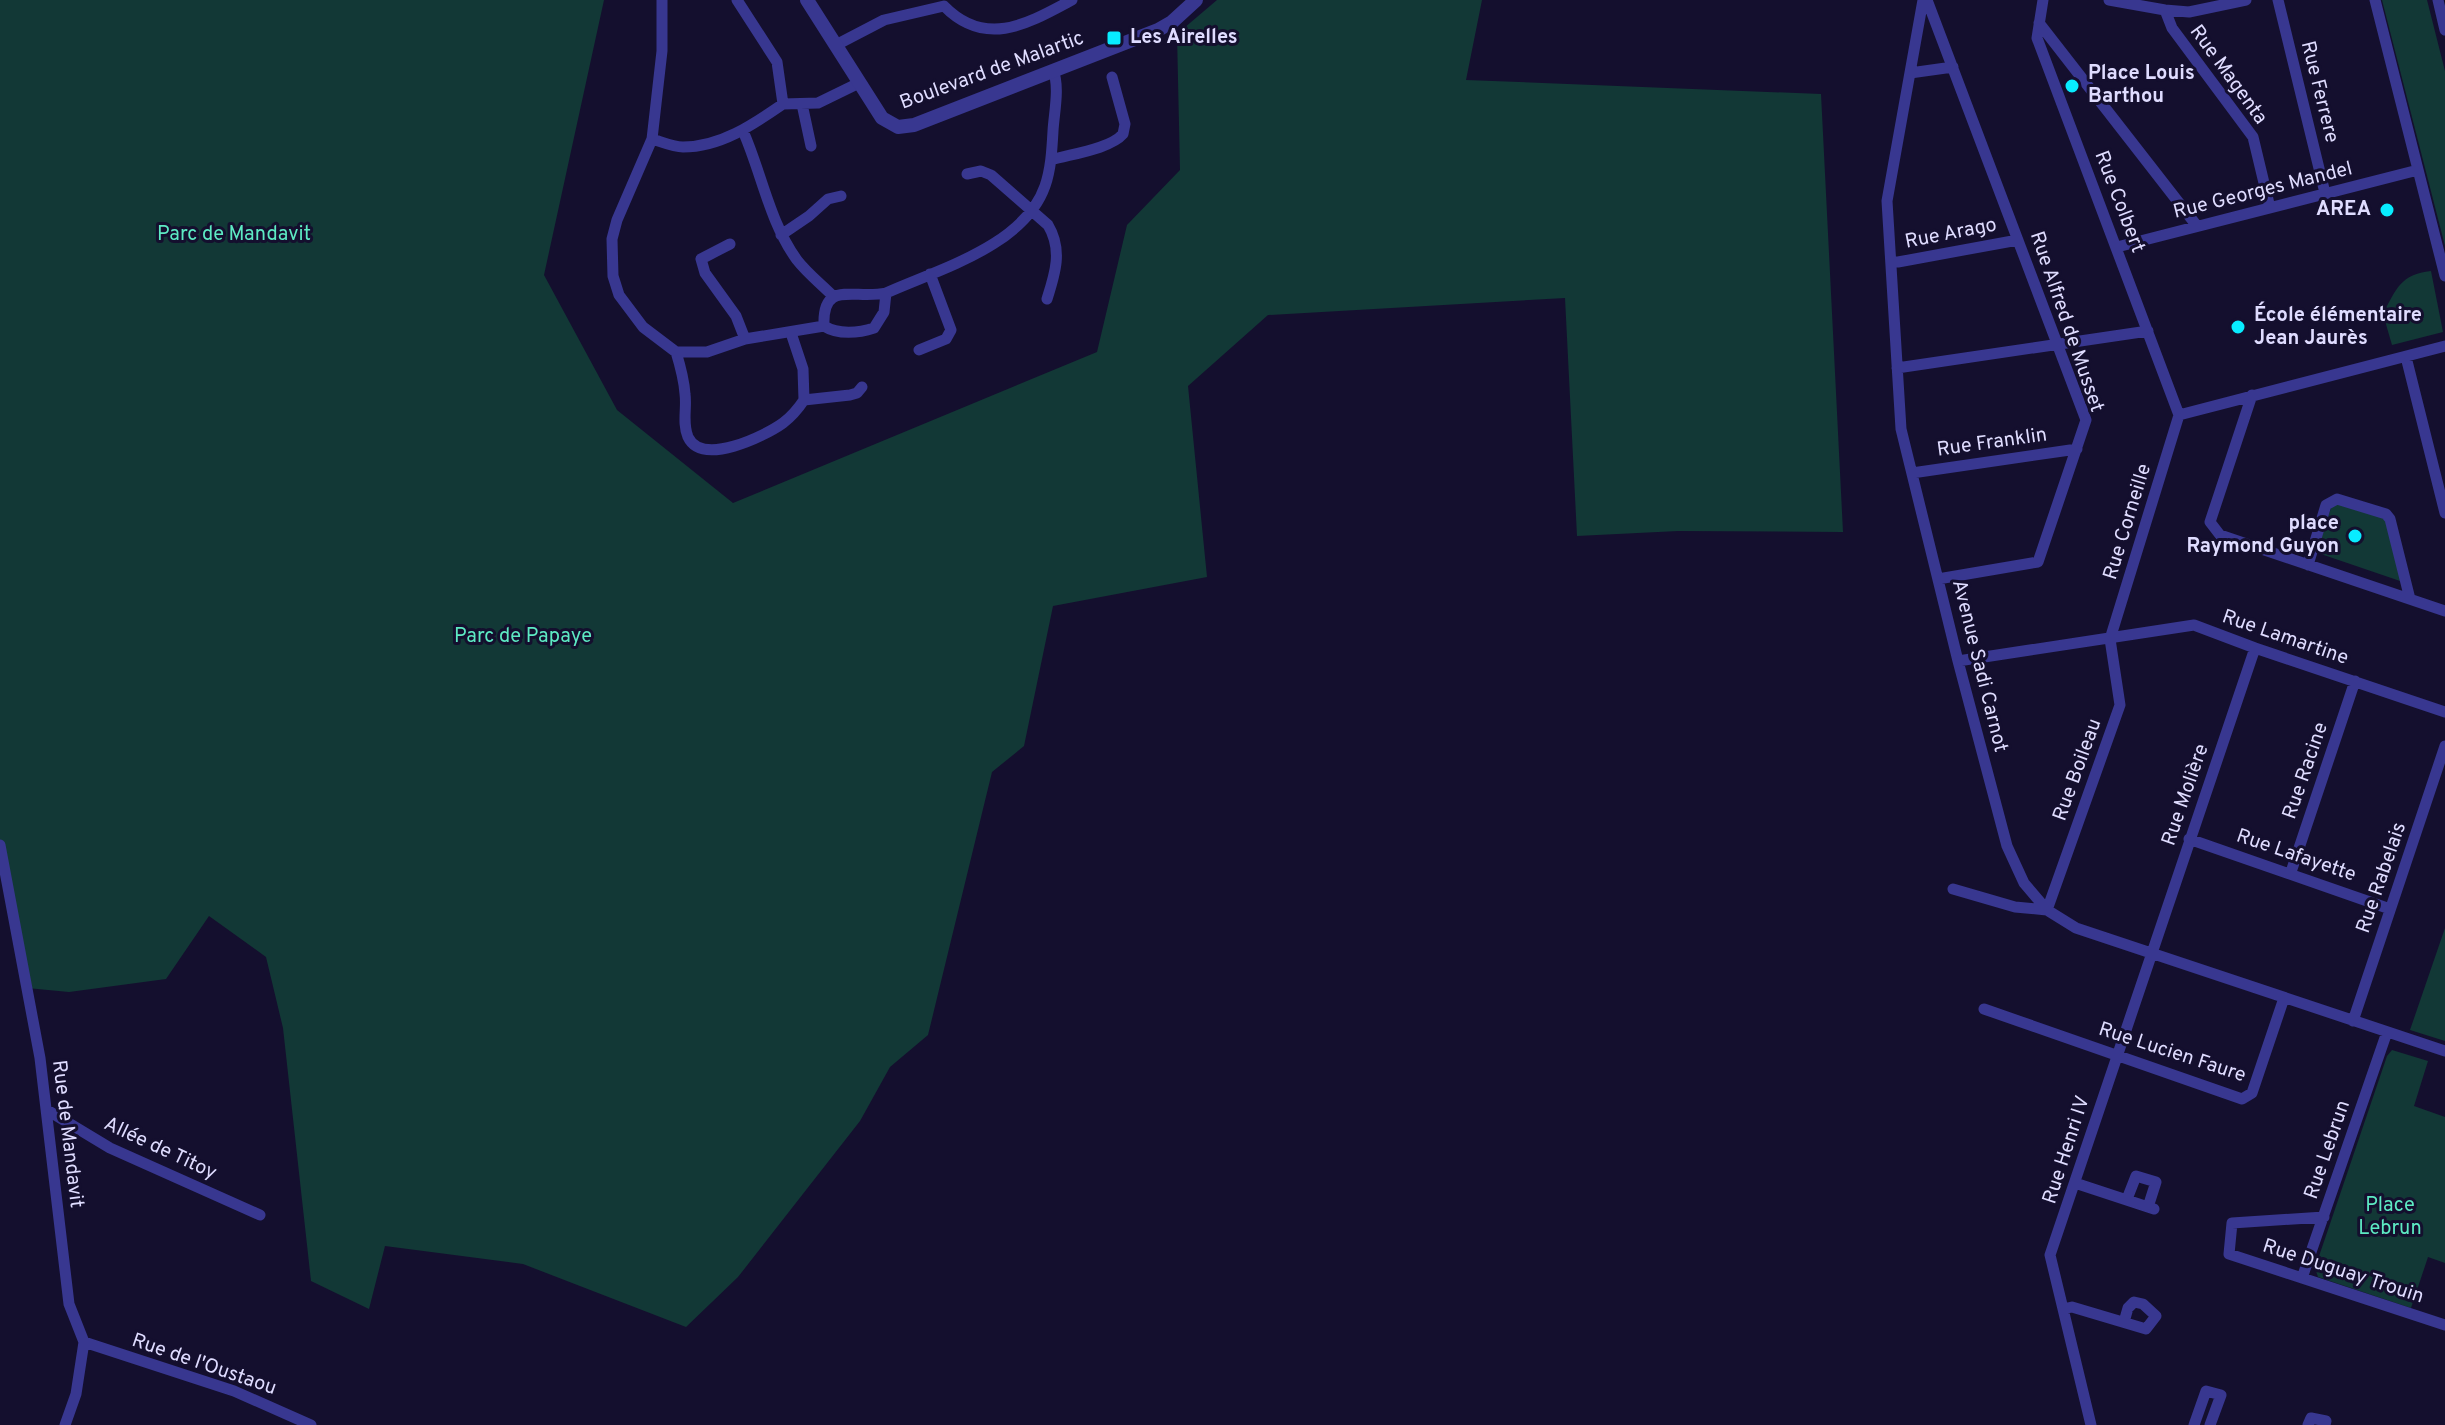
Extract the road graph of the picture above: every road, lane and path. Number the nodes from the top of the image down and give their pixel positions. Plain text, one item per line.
1 (662, 0) edge
2 (737, 0) edge
3 (807, 0) edge
4 (1072, 0) edge
5 (1196, 0) edge
6 (1925, 0) edge
7 (2043, 0) edge
8 (2109, 0) edge
9 (2246, 0) edge
10 (2278, 0) edge
11 (2375, 0) edge
12 (2438, 0) edge
13 (943, 3) edge
14 (2165, 10) junction
15 (2039, 23) junction
16 (2445, 30) edge
17 (836, 45) junction
18 (1953, 67) junction
19 (1053, 70) junction
20 (1910, 73) junction
21 (1112, 77) dead end
22 (859, 83) junction
23 (783, 104) junction
24 (802, 104) junction
25 (743, 131) junction
26 (652, 139) junction
27 (811, 146) dead end
28 (1051, 160) junction
29 (2418, 170) junction
30 (967, 174) dead end
31 (2325, 193) junction
32 (841, 196) dead end
33 (2270, 208) junction
34 (1031, 211) junction
35 (2197, 226) junction
36 (781, 235) junction
37 (2018, 240) junction
38 (730, 244) dead end
39 (2117, 247) junction
40 (1891, 261) junction
41 (930, 274) junction
42 (2445, 276) edge
43 (886, 293) junction
44 (833, 296) junction
45 (1047, 299) dead end
46 (824, 326) junction
47 (2148, 331) junction
48 (791, 333) junction
49 (745, 339) junction
50 (2058, 343) junction
51 (2445, 346) edge
52 (919, 350) dead end
53 (676, 352) junction
54 (2406, 357) junction
55 (1897, 368) junction
56 (862, 387) dead end
57 (2252, 395) junction
58 (804, 400) junction
59 (2179, 415) junction
60 (2077, 449) junction
61 (1912, 473) junction
62 (2445, 513) edge
63 (2308, 565) junction
64 (1938, 579) junction
65 (2410, 599) junction
66 (2445, 611) edge
67 (2110, 639) junction
68 (2255, 648) junction
69 (1958, 661) junction
70 (2355, 681) junction
71 (2445, 712) edge
72 (2445, 746) edge
73 (2189, 839) junction
74 (0, 845) edge
75 (2291, 872) junction
76 (1953, 889) dead end
77 (4, 895) edge
78 (2390, 909) junction
79 (2047, 910) junction
80 (2150, 953) junction
81 (2284, 998) junction
82 (1984, 1009) dead end
83 (2353, 1021) junction
84 (2387, 1032) junction
85 (2445, 1051) edge
86 (2117, 1056) junction
87 (47, 1110) junction
88 (2075, 1183) junction
89 (2127, 1199) junction
90 (260, 1215) dead end
91 (2324, 1217) junction
92 (2302, 1278) junction
93 (2063, 1309) junction
94 (2124, 1322) dead end
95 (2445, 1325) edge
96 (84, 1342) junction
97 (65, 1425) edge
98 (311, 1425) edge
99 (2091, 1425) edge
100 (2194, 1425) edge
101 (2210, 1425) edge
102 (2308, 1425) edge
103 (2325, 1425) edge

1 - 26 street
2 - 23 street
3 - 17 street, Boulevard de Malartic
4 - 13 street
5 - 19 street, Boulevard de Malartic
6 - 18 street, Rue Alfred de Musset
6 - 20 street, Avenue Sadi Carnot
7 - 15 street, Rue Colbert
8 - 14 street
9 - 14 street
10 - 31 street, Rue Ferrere
11 - 29 street
12 - 16 street
13 - 17 street
14 - 33 street, Rue Magenta
15 - 35 street
15 - 39 street, Rue Colbert
17 - 22 street, Boulevard de Malartic
18 - 20 street
18 - 37 street, Rue Alfred de Musset
19 - 22 street, Boulevard de Malartic
19 - 28 street
20 - 40 street, Avenue Sadi Carnot
21 - 28 street
22 - 24 street
23 - 24 street
23 - 25 street
24 - 27 street
25 - 26 street
25 - 36 street
26 - 53 street
28 - 34 street
29 - 31 street, Rue Georges Mandel
29 - 42 street
30 - 34 street
31 - 33 street, Rue Georges Mandel
32 - 36 street
33 - 35 street, Rue Georges Mandel
34 - 41 street
34 - 45 street
35 - 39 street, Rue Georges Mandel
36 - 44 street
37 - 40 street, Rue Arago
37 - 50 street, Rue Alfred de Musset
38 - 49 street
39 - 47 street, Rue Colbert
40 - 55 street, Avenue Sadi Carnot
41 - 43 street
41 - 52 street
43 - 44 street
43 - 46 street
44 - 46 street
46 - 48 street
47 - 50 street
47 - 59 street, Rue Colbert
48 - 49 street
48 - 58 street
49 - 53 street
50 - 55 street
50 - 60 street, Rue Alfred de Musset
51 - 54 street
53 - 58 street
54 - 57 street
54 - 62 street
55 - 61 street, Avenue Sadi Carnot
56 - 58 street
57 - 59 street
57 - 63 street
59 - 67 street, Rue Corneille
60 - 61 street, Rue Franklin
60 - 64 street, Rue Alfred de Musset
61 - 64 street, Avenue Sadi Carnot
63 - 65 street
63 - 65 street
64 - 69 street, Avenue Sadi Carnot
65 - 66 street
67 - 68 street, Rue Lamartine
67 - 69 street, Rue Lamartine
67 - 79 street, Rue Boileau
68 - 70 street, Rue Lamartine
68 - 73 street, Rue Molière
69 - 79 street, Avenue Sadi Carnot
70 - 71 street, Rue Lamartine
70 - 75 street, Rue Racine
72 - 78 street, Rue Rabelais
73 - 75 street, Rue Lafayette
73 - 80 street, Rue Molière
74 - 77 street, Rue de Mandavit
75 - 78 street, Rue Lafayette
76 - 79 street
77 - 87 street, Rue de Mandavit
78 - 83 street, Rue Rabelais
79 - 80 street, Avenue Sadi Carnot
80 - 81 street, Avenue Sadi Carnot
80 - 86 street, Rue Molière
81 - 83 street, Avenue Sadi Carnot
81 - 86 street, Rue Lucien Faure
82 - 86 street, Rue Lucien Faure
83 - 84 street, Avenue Sadi Carnot
84 - 85 street, Avenue Sadi Carnot
84 - 91 street, Rue Lebrun
86 - 88 street, Rue Henri IV
87 - 90 street, Allée de Titoy
87 - 96 street, Rue de Mandavit
88 - 89 street
88 - 93 street, Rue Henri IV
89 - 89 street
91 - 92 street, Rue Lebrun
91 - 92 street, Rue Duguay Trouin
92 - 95 street, Rue Duguay Trouin
93 - 94 street
93 - 99 street
96 - 97 street
96 - 98 street, Rue de l'Oustaou
100 - 101 street
102 - 103 street

